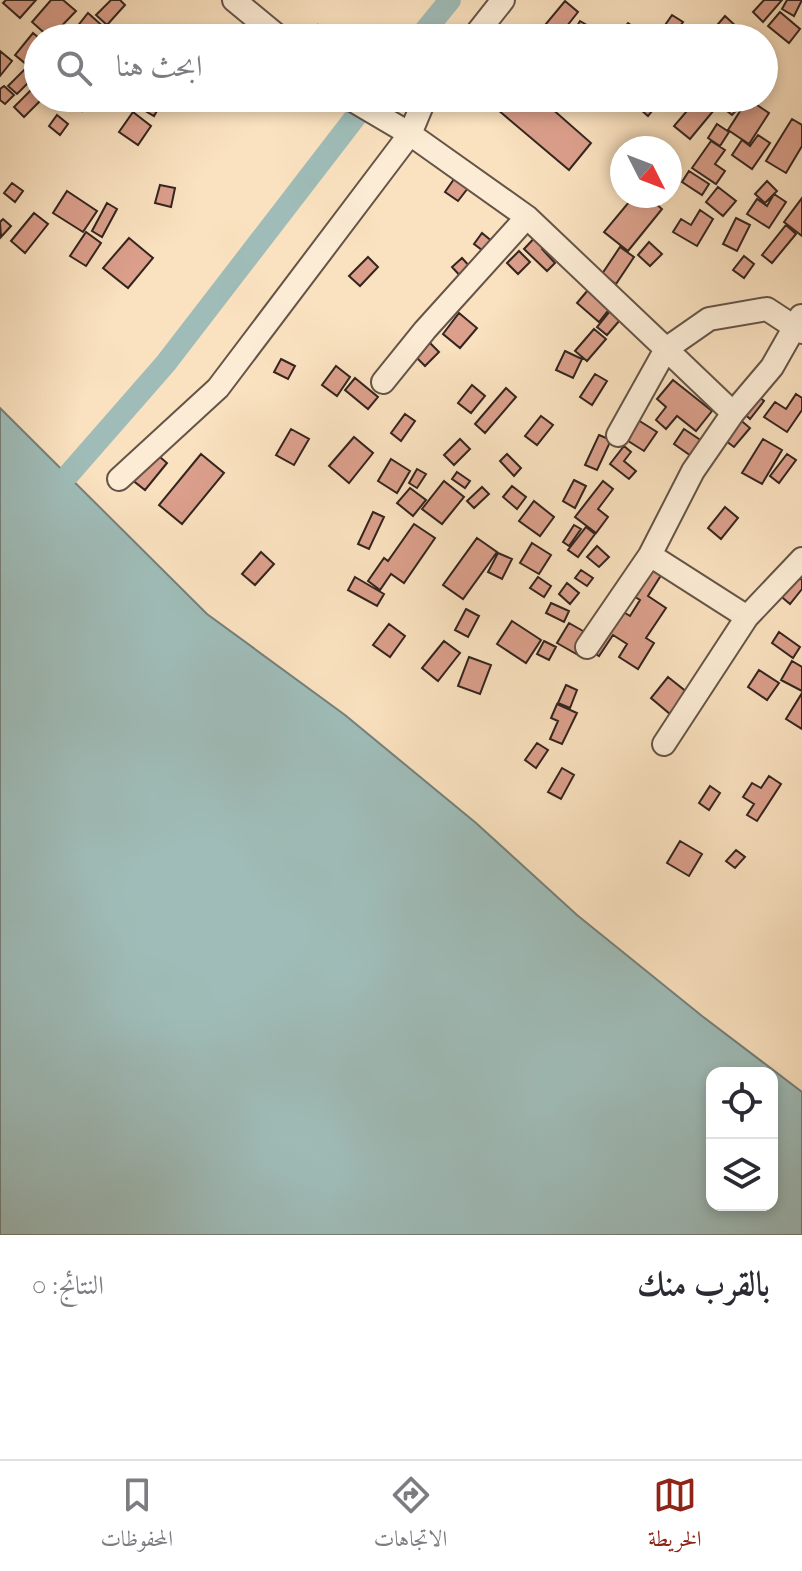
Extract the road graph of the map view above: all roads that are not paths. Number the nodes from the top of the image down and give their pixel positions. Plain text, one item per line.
1 (234, 0) edge
2 (503, 0) edge
3 (263, 24) edge
4 (484, 24) edge
5 (373, 112) edge
6 (419, 112) edge
7 (410, 134) junction
8 (527, 217) junction
9 (800, 325) edge
10 (666, 349) junction
11 (383, 382) dead end
12 (733, 413) junction
13 (618, 435) dead end
14 (119, 479) dead end
15 (650, 555) junction
16 (802, 559) edge
17 (747, 617) junction
18 (587, 647) dead end
19 (664, 744) dead end

1 - 3 street
2 - 4 street
5 - 7 street
6 - 7 street
7 - 8 street
7 - 14 street
8 - 10 street
8 - 11 street
9 - 10 street
9 - 12 street
10 - 12 street
10 - 13 street
12 - 15 street
15 - 17 street
15 - 18 street
16 - 17 street
17 - 19 street

